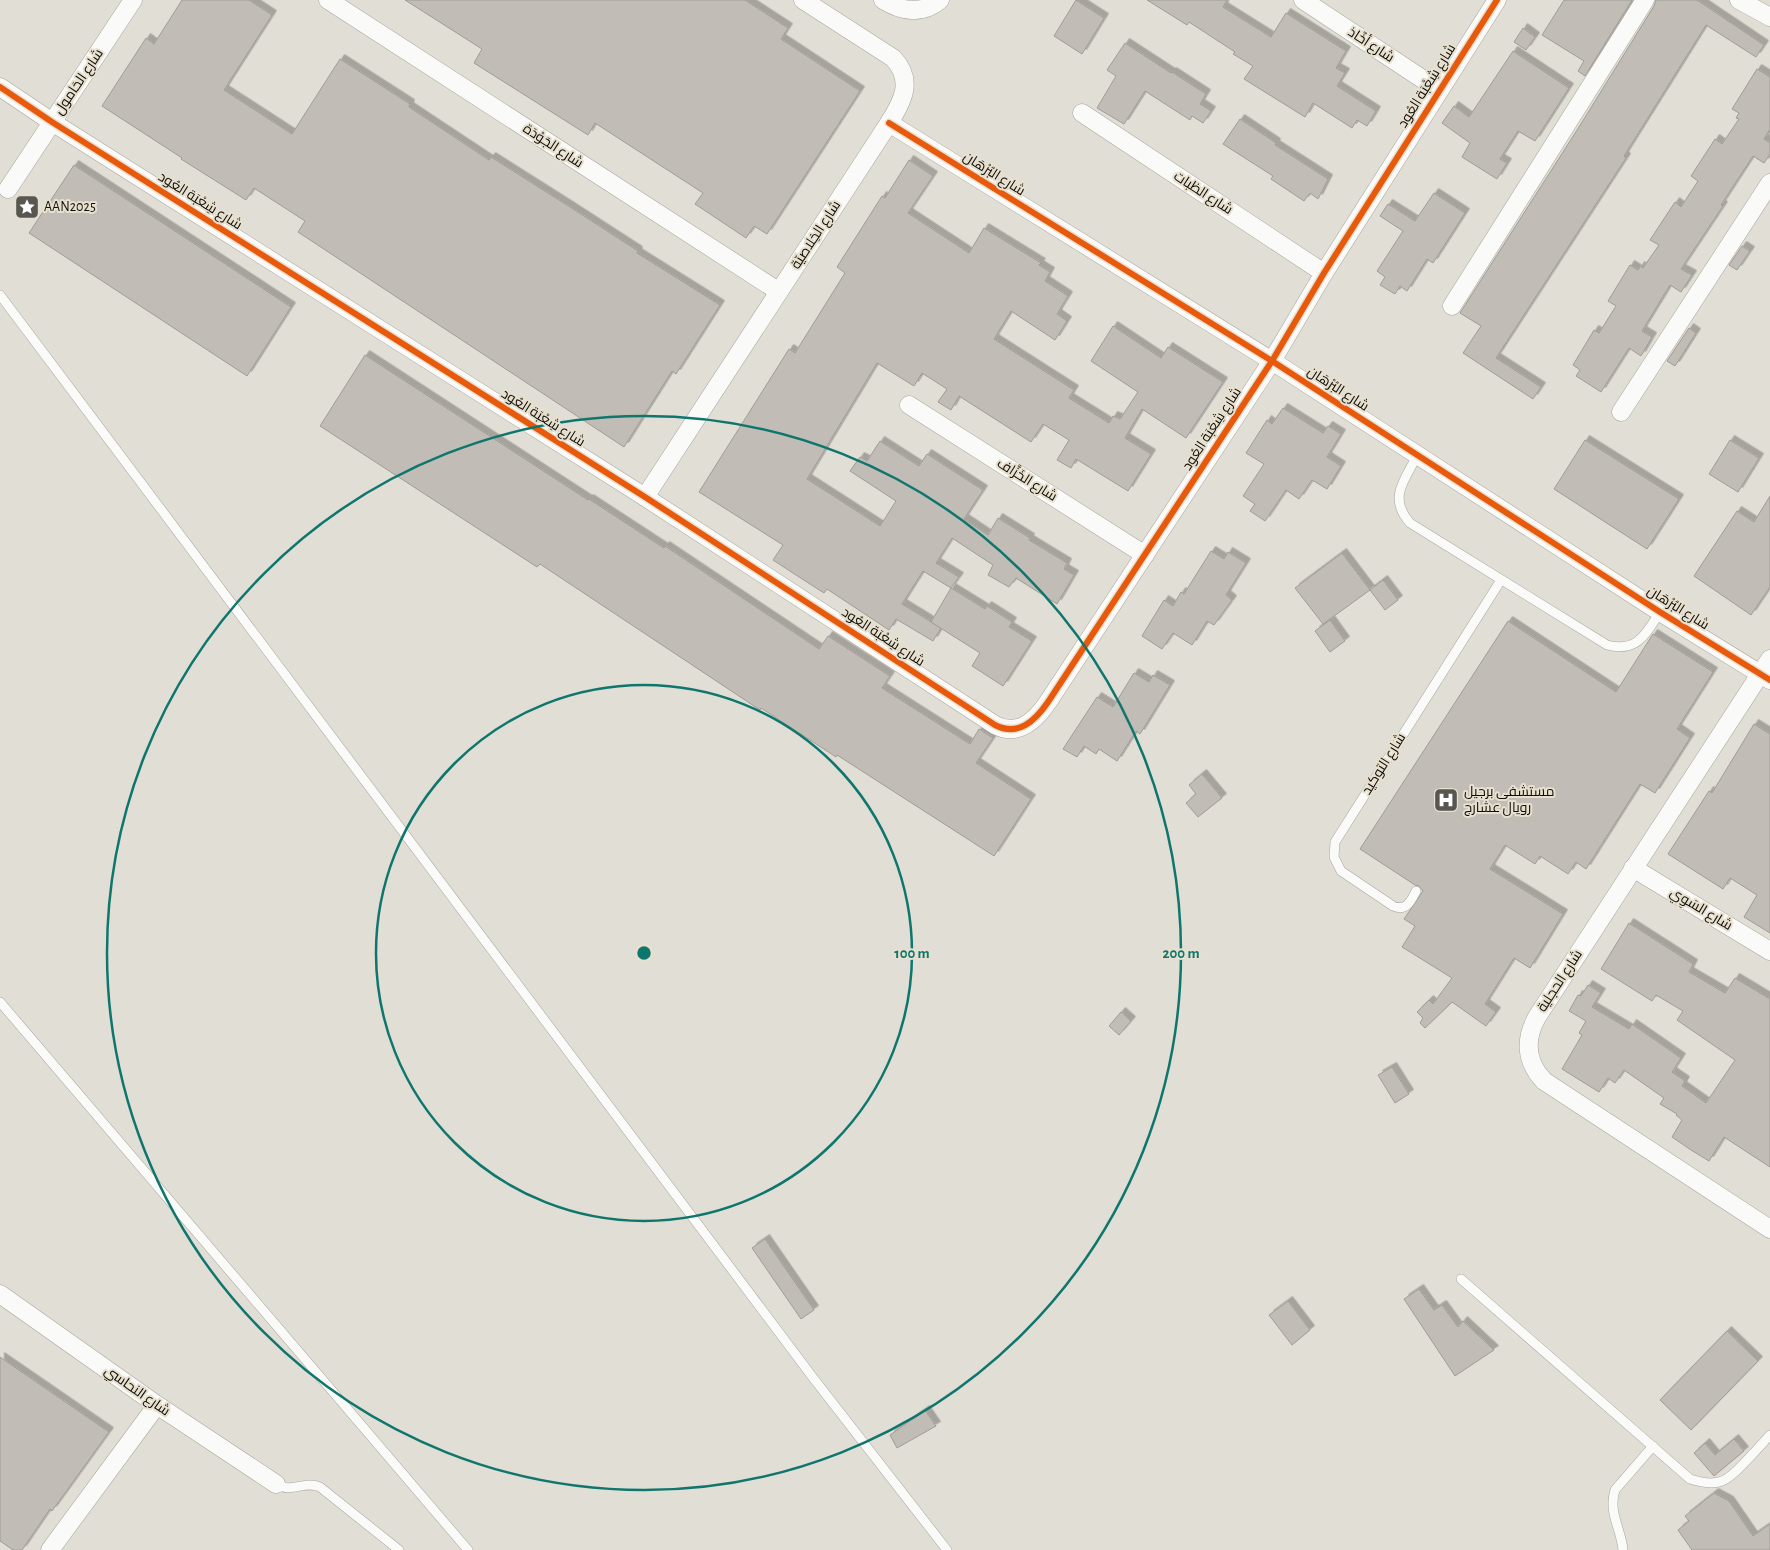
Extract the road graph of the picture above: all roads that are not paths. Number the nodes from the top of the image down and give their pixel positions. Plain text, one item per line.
1 (133, 0) edge
2 (328, 0) edge
3 (803, 0) edge
4 (883, 0) edge
5 (940, 0) edge
6 (1303, 0) edge
7 (1497, 0) edge
8 (1645, 0) edge
9 (1739, 0) edge
10 (1770, 17) edge
11 (0, 87) edge
12 (1439, 90) junction
13 (1082, 113) dead end
14 (52, 122) junction
15 (889, 124) junction
16 (1770, 183) edge
17 (8, 189) dead end
18 (1324, 273) junction
19 (778, 291) junction
20 (0, 295) edge
21 (1452, 306) dead end
22 (1272, 361) junction
23 (909, 405) dead end
24 (1621, 412) dead end
25 (1417, 456) junction
26 (645, 497) junction
27 (1145, 555) junction
28 (1501, 580) junction
29 (1660, 612) junction
30 (1767, 671) edge
31 (1633, 868) junction
32 (1416, 891) dead end
33 (1770, 951) edge
34 (0, 1002) edge
35 (1770, 1229) edge
36 (1461, 1279) dead end
37 (0, 1294) edge
38 (157, 1405) junction
39 (1770, 1435) edge
40 (1653, 1446) junction
41 (276, 1484) joint
42 (50, 1550) edge
43 (399, 1550) edge
44 (468, 1550) edge
45 (947, 1550) edge
46 (1624, 1550) edge

1 - 14 street, شارع الحَامول
2 - 19 street, شارع الجَوْدَة
3 - 15 street, شارع الخِلاصيّة
4 - 5 street
6 - 12 street, شارع أخّاذ
7 - 12 street, شارع شِعْبَة العُود
8 - 21 street
9 - 10 street
11 - 14 street, شارع شِعْبَة العُود
12 - 18 street, شارع شِعْبَة العُود
13 - 18 street, شارع الظبات
14 - 17 street, شارع الحَامول
14 - 26 street, شارع شِعْبَة العُود
15 - 19 street, شارع الخِلاصيّة
15 - 22 street, شارع البُرْهَان
16 - 24 street
18 - 22 street, شارع شِعْبَة العُود
19 - 26 street, شارع الخِلاصيّة
20 - 45 lane
22 - 25 street, شارع البُرْهَان
22 - 27 street, شارع شِعْبَة العُود
23 - 27 street, شارع الخَزَّاف
25 - 28 lane
25 - 29 street, شارع البُرْهَان
26 - 27 street, شارع شِعْبَة العُود
28 - 29 lane
28 - 32 lane, شارع التوكيد
29 - 30 street, شارع البُرْهَان
30 - 31 street, شارع الحجلية
31 - 33 street, شارع السَوِي
31 - 35 street, شارع الحجلية
34 - 44 lane
36 - 40 lane
37 - 38 street, شارع النحاسي
38 - 41 street, شارع النحاسي
38 - 42 street
39 - 40 lane
40 - 46 lane
41 - 43 lane

